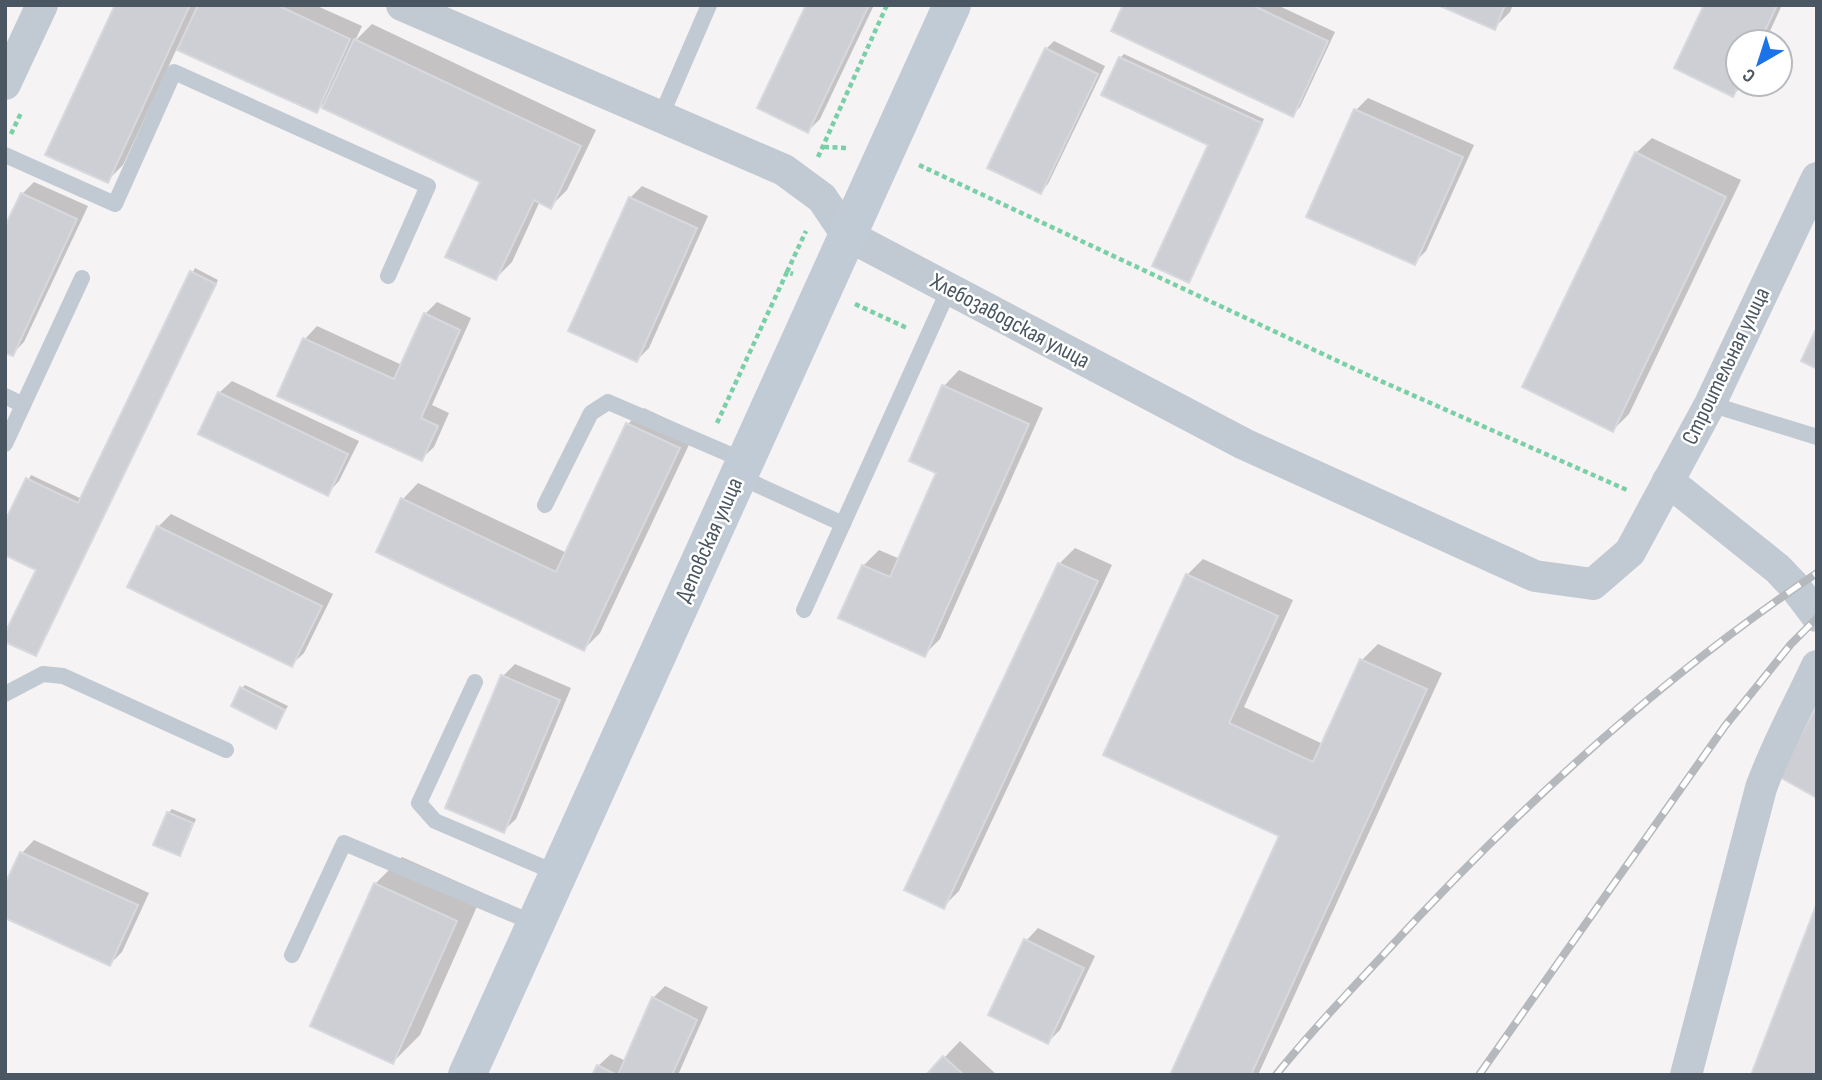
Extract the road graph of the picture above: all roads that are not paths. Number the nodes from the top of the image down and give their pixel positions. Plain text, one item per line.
1 (42, 5) edge
2 (402, 5) edge
3 (709, 5) edge
4 (952, 5) edge
5 (5, 85) edge
6 (662, 116) junction
7 (5, 155) edge
8 (1817, 178) edge
9 (846, 235) junction
10 (388, 276) dead end
11 (82, 278) dead end
12 (949, 289) junction
13 (5, 396) edge
14 (1710, 404) junction
15 (23, 405) junction
16 (1817, 437) edge
17 (5, 444) edge
18 (741, 469) junction
19 (1662, 492) junction
20 (545, 505) dead end
21 (843, 524) junction
22 (1630, 552) joint
23 (804, 610) dead end
24 (1817, 616) edge
25 (1817, 666) edge
26 (475, 682) dead end
27 (5, 694) edge
28 (226, 750) dead end
29 (559, 874) junction
30 (537, 924) junction
31 (292, 955) dead end
32 (467, 1075) edge
33 (1686, 1075) edge

1 - 5 street
2 - 6 street, Хлебозаводская улица
3 - 6 lane
4 - 9 street, Деповская улица
6 - 9 street, Хлебозаводская улица
7 - 10 lane
8 - 14 street, Строительная улица
9 - 12 street, Хлебозаводская улица
9 - 18 street, Деповская улица
11 - 15 lane
12 - 21 lane
12 - 22 street, Хлебозаводская улица
13 - 15 lane
14 - 16 lane
14 - 19 street, Строительная улица
15 - 17 lane
18 - 20 lane
18 - 21 lane
18 - 29 street, Деповская улица
19 - 22 street, Строительная улица
19 - 24 street
21 - 23 lane
25 - 33 street
26 - 29 lane
27 - 28 lane
29 - 30 street, Деповская улица
30 - 31 lane
30 - 32 street, Деповская улица

